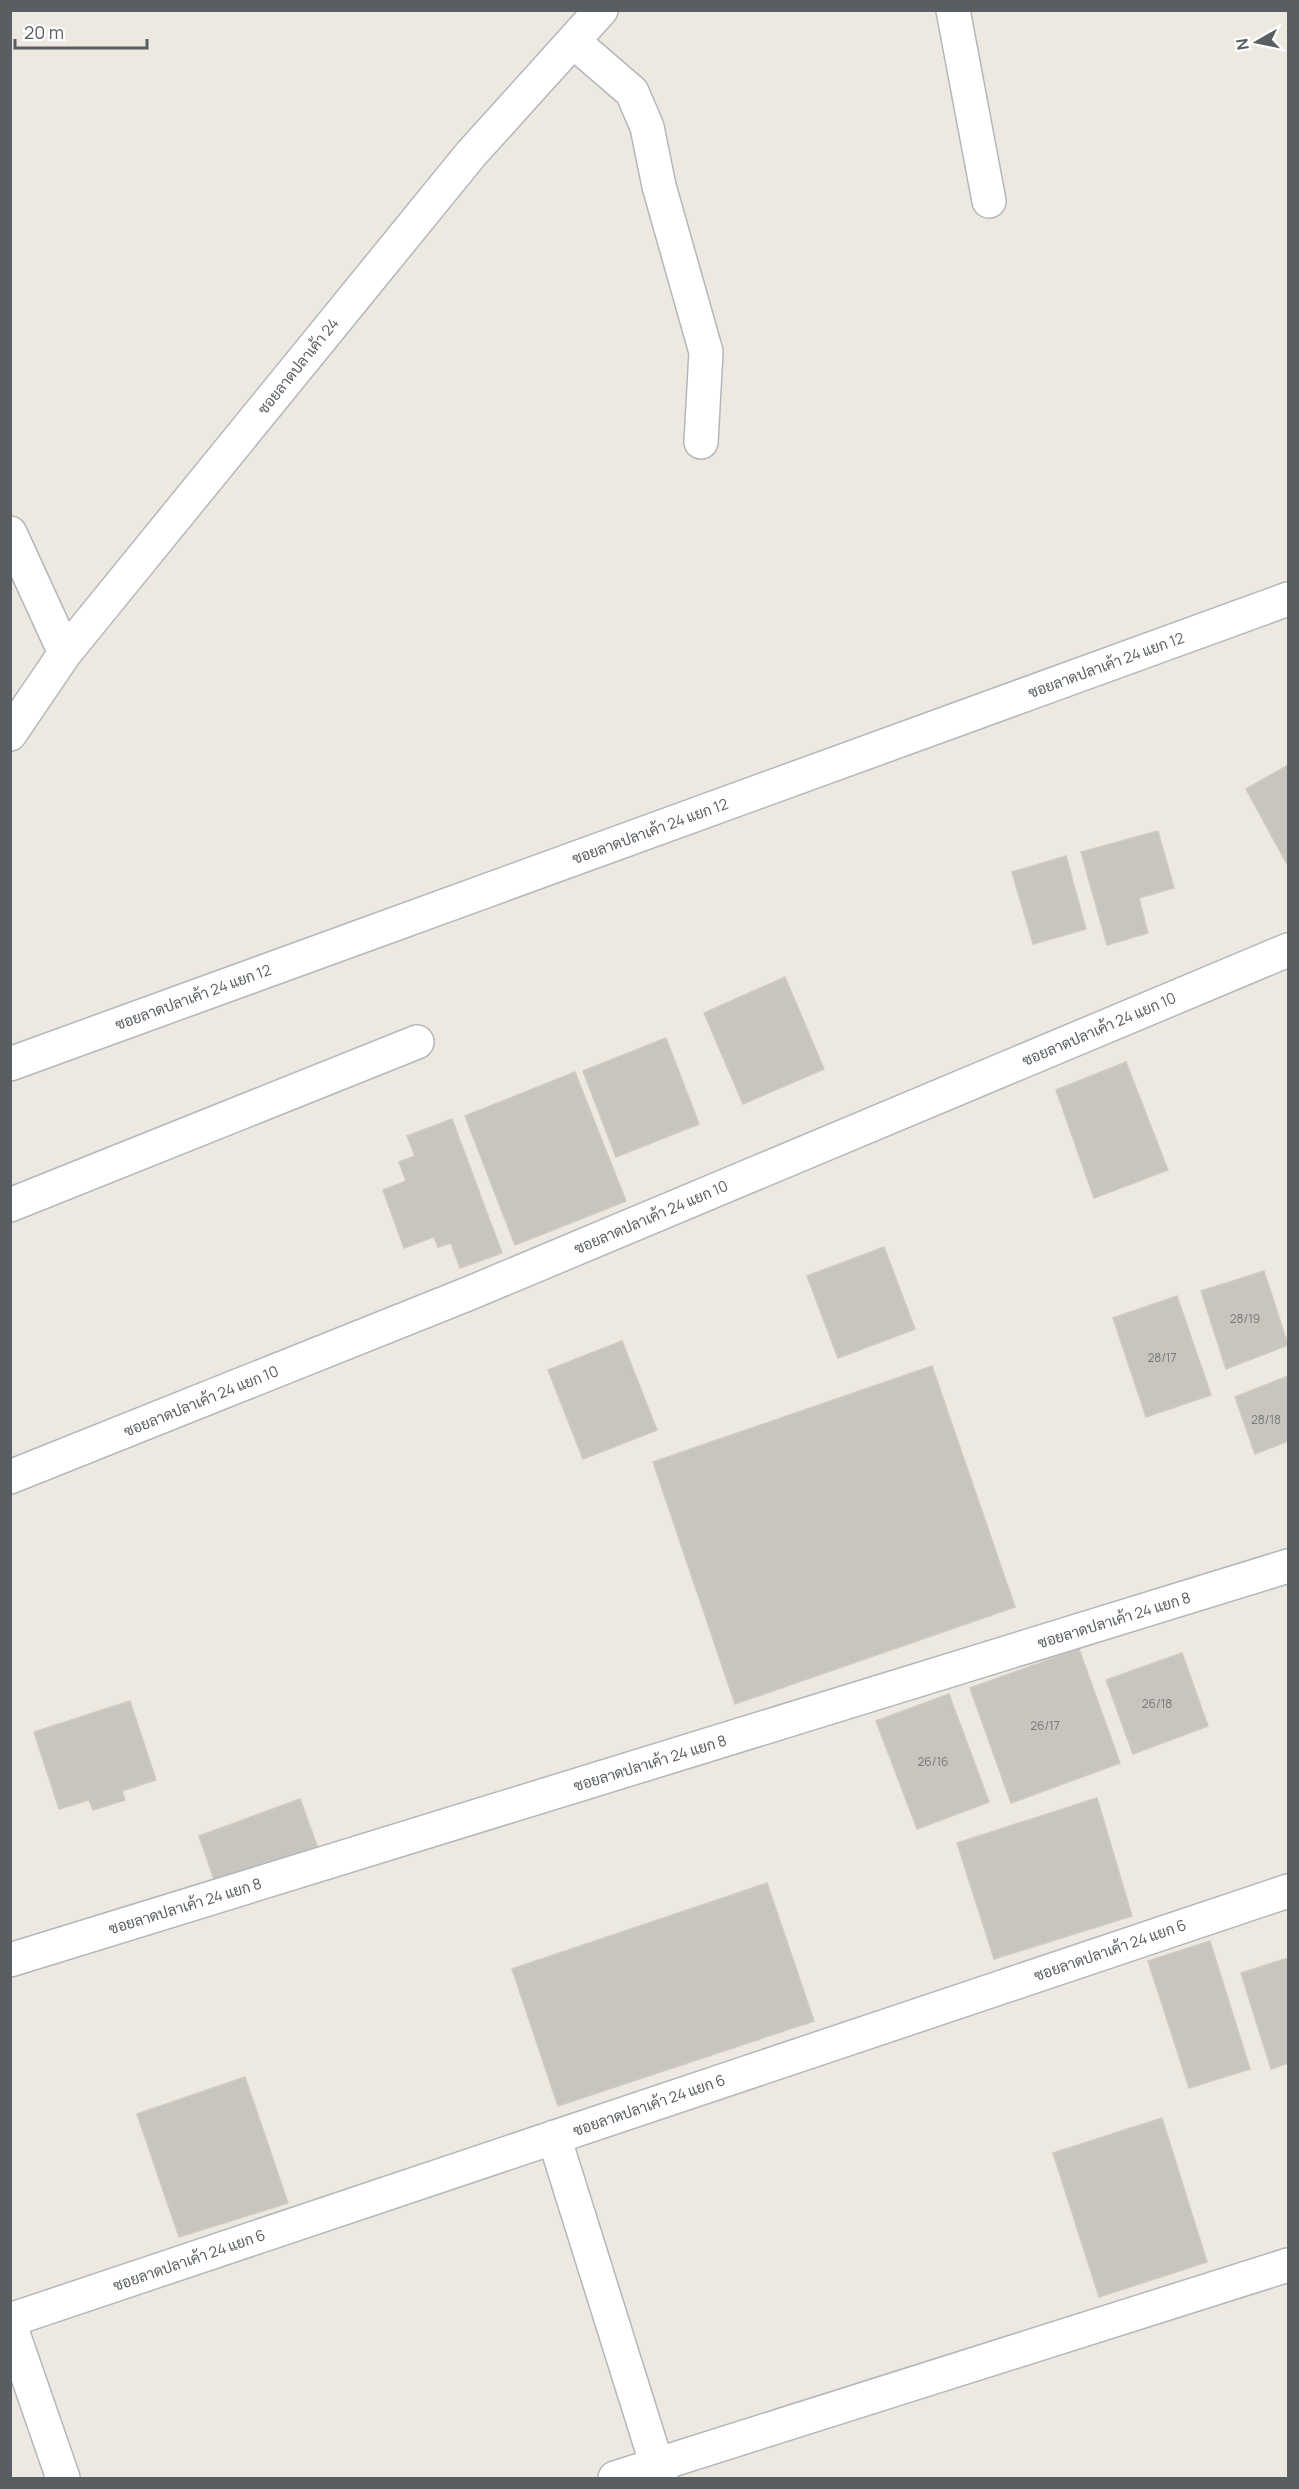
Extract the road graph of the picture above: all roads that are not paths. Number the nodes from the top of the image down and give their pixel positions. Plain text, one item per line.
1 (601, 10) edge
2 (953, 10) edge
3 (574, 42) junction
4 (989, 201) dead end
5 (701, 442) dead end
6 (10, 533) edge
7 (1288, 599) edge
8 (65, 653) junction
9 (10, 734) edge
10 (1288, 950) edge
11 (417, 1042) dead end
12 (10, 1064) edge
13 (10, 1205) edge
14 (10, 1477) edge
15 (1288, 1566) edge
16 (1288, 1891) edge
17 (10, 1960) edge
18 (554, 2137) junction
19 (1288, 2265) edge
20 (10, 2320) edge
21 (10, 2325) edge
22 (659, 2471) edge
23 (63, 2478) edge
24 (615, 2478) edge

1 - 3 street, ซอยลาดปลาเค้า 24
2 - 4 street
3 - 5 street
3 - 8 street, ซอยลาดปลาเค้า 24
6 - 8 street
7 - 12 street, ซอยลาดปลาเค้า 24 แยก 12
8 - 9 street, ซอยลาดปลาเค้า 24
10 - 14 street, ซอยลาดปลาเค้า 24 แยก 10
11 - 13 street
15 - 17 street, ซอยลาดปลาเค้า 24 แยก 8
16 - 18 street, ซอยลาดปลาเค้า 24 แยก 6
18 - 20 street, ซอยลาดปลาเค้า 24 แยก 6
18 - 22 street
19 - 22 street
21 - 23 street
22 - 24 street

